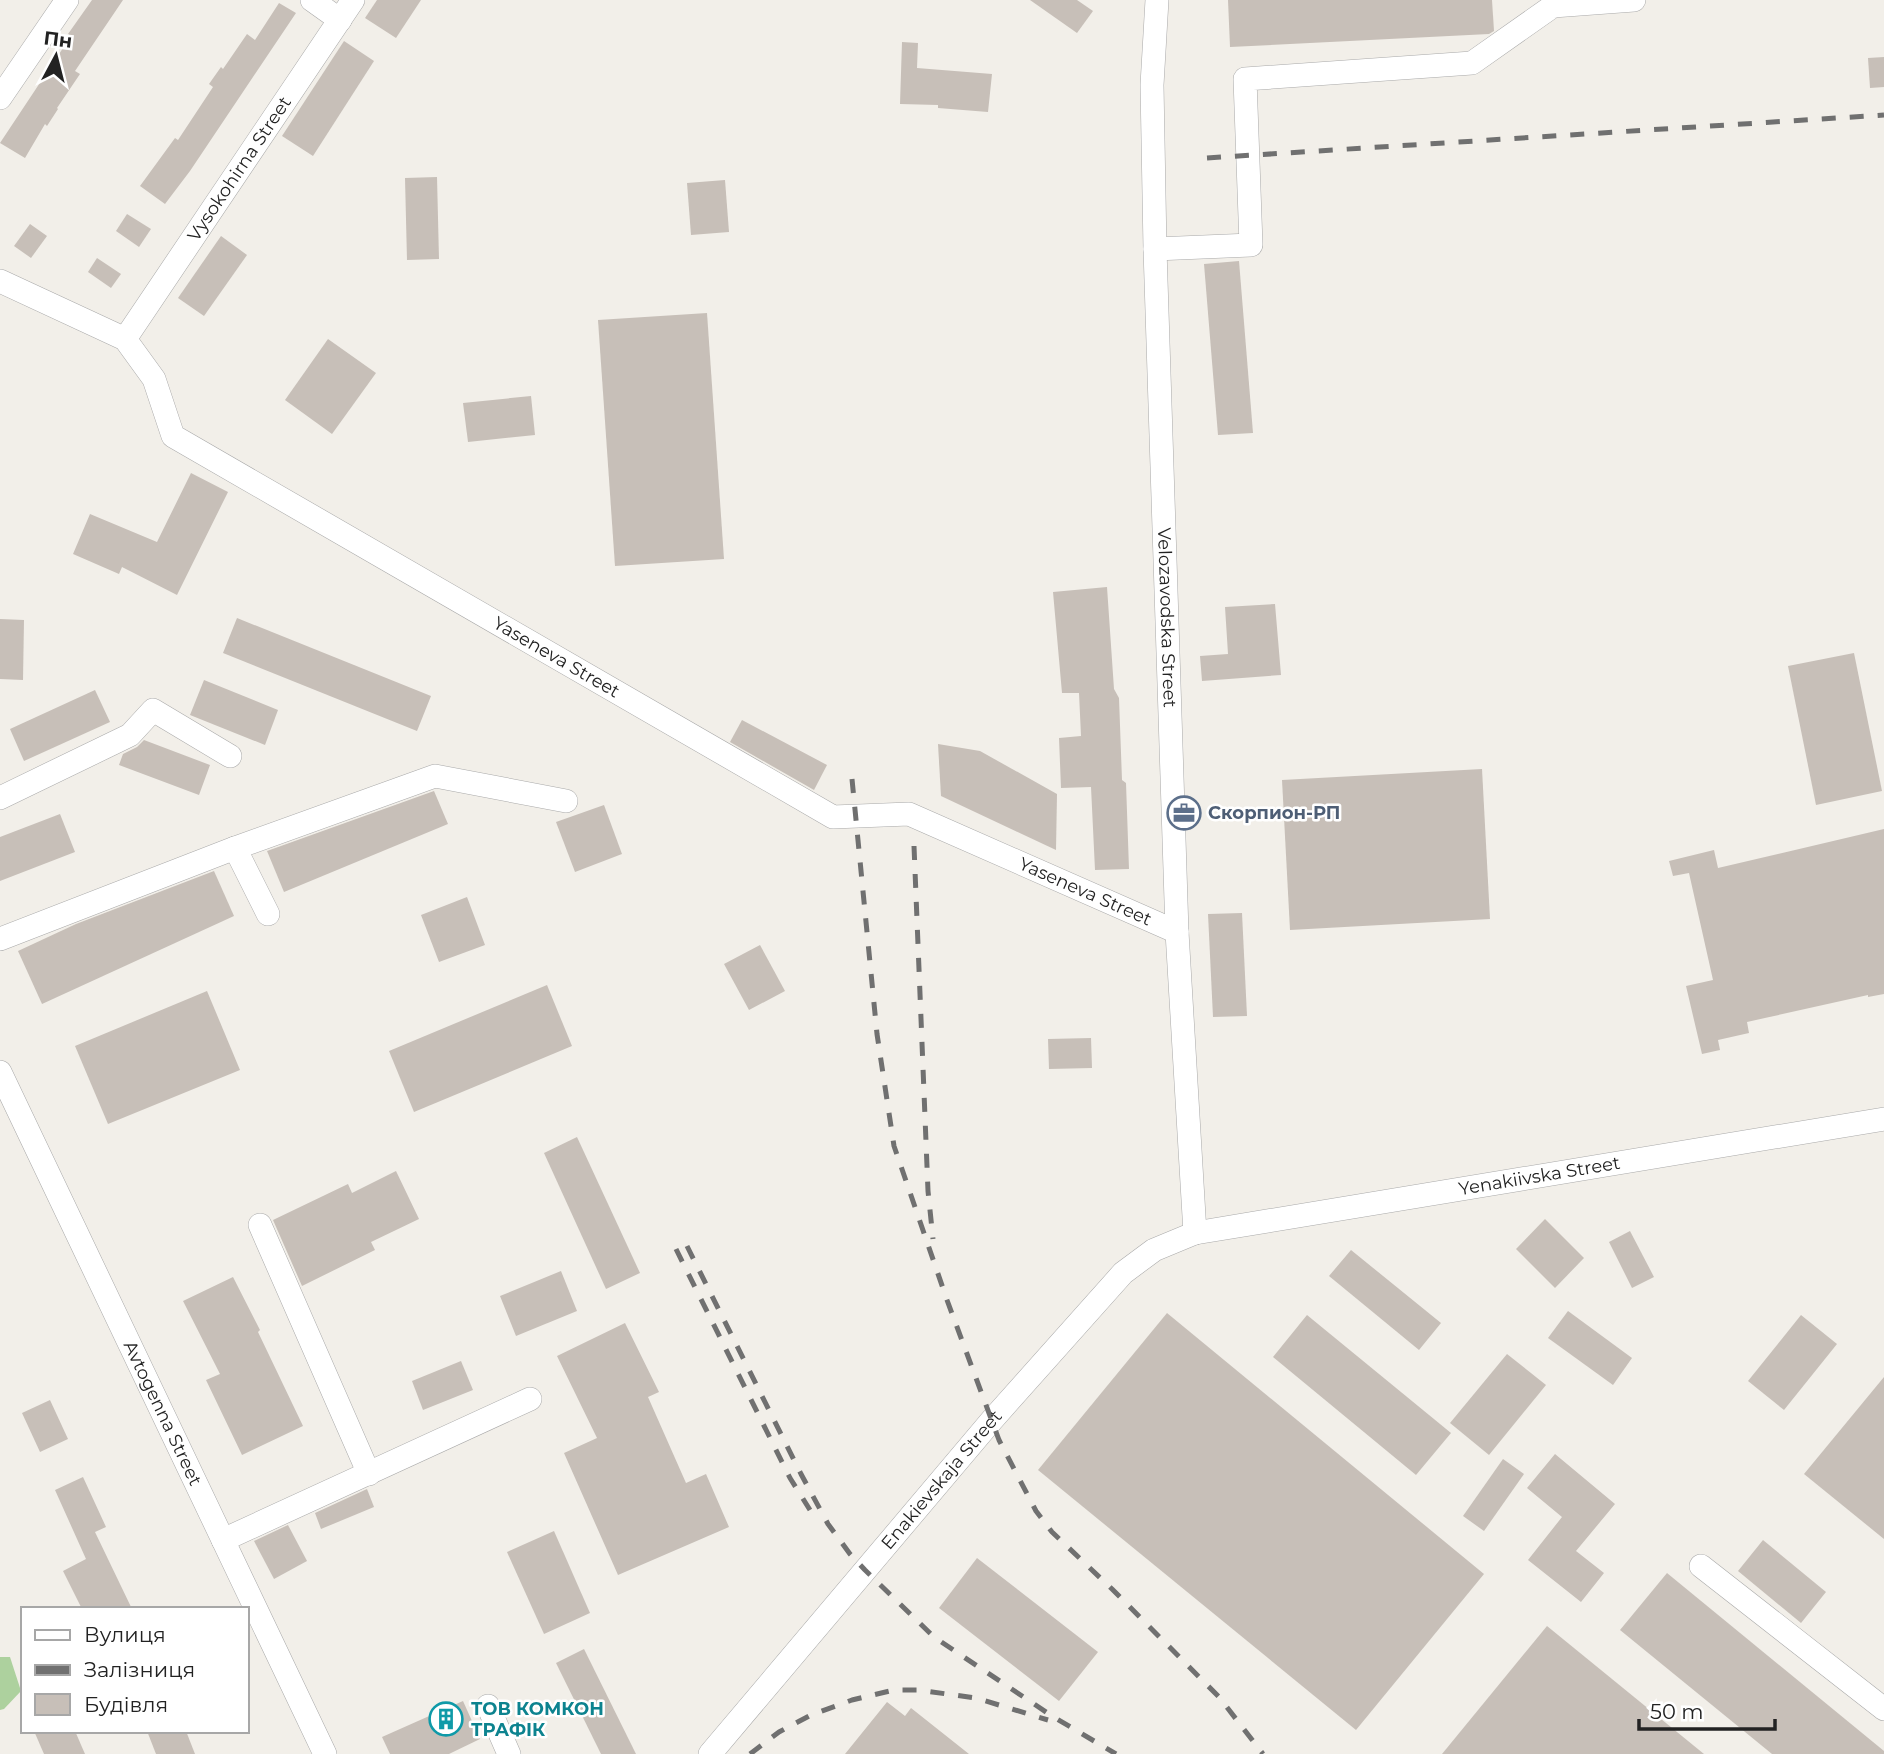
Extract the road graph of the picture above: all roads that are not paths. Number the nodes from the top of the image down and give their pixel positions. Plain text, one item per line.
1 (67, 0) edge
2 (312, 0) edge
3 (354, 0) edge
4 (1157, 0) edge
5 (1634, 0) edge
6 (340, 20) junction
7 (0, 98) edge
8 (1155, 249) junction
9 (0, 281) edge
10 (125, 340) junction
11 (230, 756) dead end
12 (0, 798) edge
13 (566, 801) dead end
14 (235, 848) junction
15 (268, 914) dead end
16 (1177, 932) junction
17 (0, 939) edge
18 (0, 1072) edge
19 (1884, 1119) edge
20 (260, 1224) dead end
21 (1195, 1233) junction
22 (530, 1399) dead end
23 (369, 1474) junction
24 (223, 1540) junction
25 (1701, 1566) dead end
26 (488, 1706) dead end
27 (1884, 1709) edge
28 (325, 1754) edge
29 (509, 1754) edge
30 (709, 1754) edge

1 - 7 street
2 - 6 street
3 - 6 street, Vysokohirna Street
4 - 8 street, Velozavodska Street
5 - 8 street
6 - 10 street, Vysokohirna Street
8 - 16 street, Velozavodska Street
9 - 10 street, Yaseneva Street
10 - 16 street, Yaseneva Street
11 - 12 street
13 - 14 street
14 - 15 street
14 - 17 street
16 - 21 street, Velozavodska Street
18 - 24 street, Avtogenna Street
19 - 21 street, Yenakiivska Street
20 - 23 street
21 - 30 street, Enakievskaja Street
22 - 23 street
23 - 24 street
24 - 28 street, Avtogenna Street
25 - 27 street
26 - 29 street

